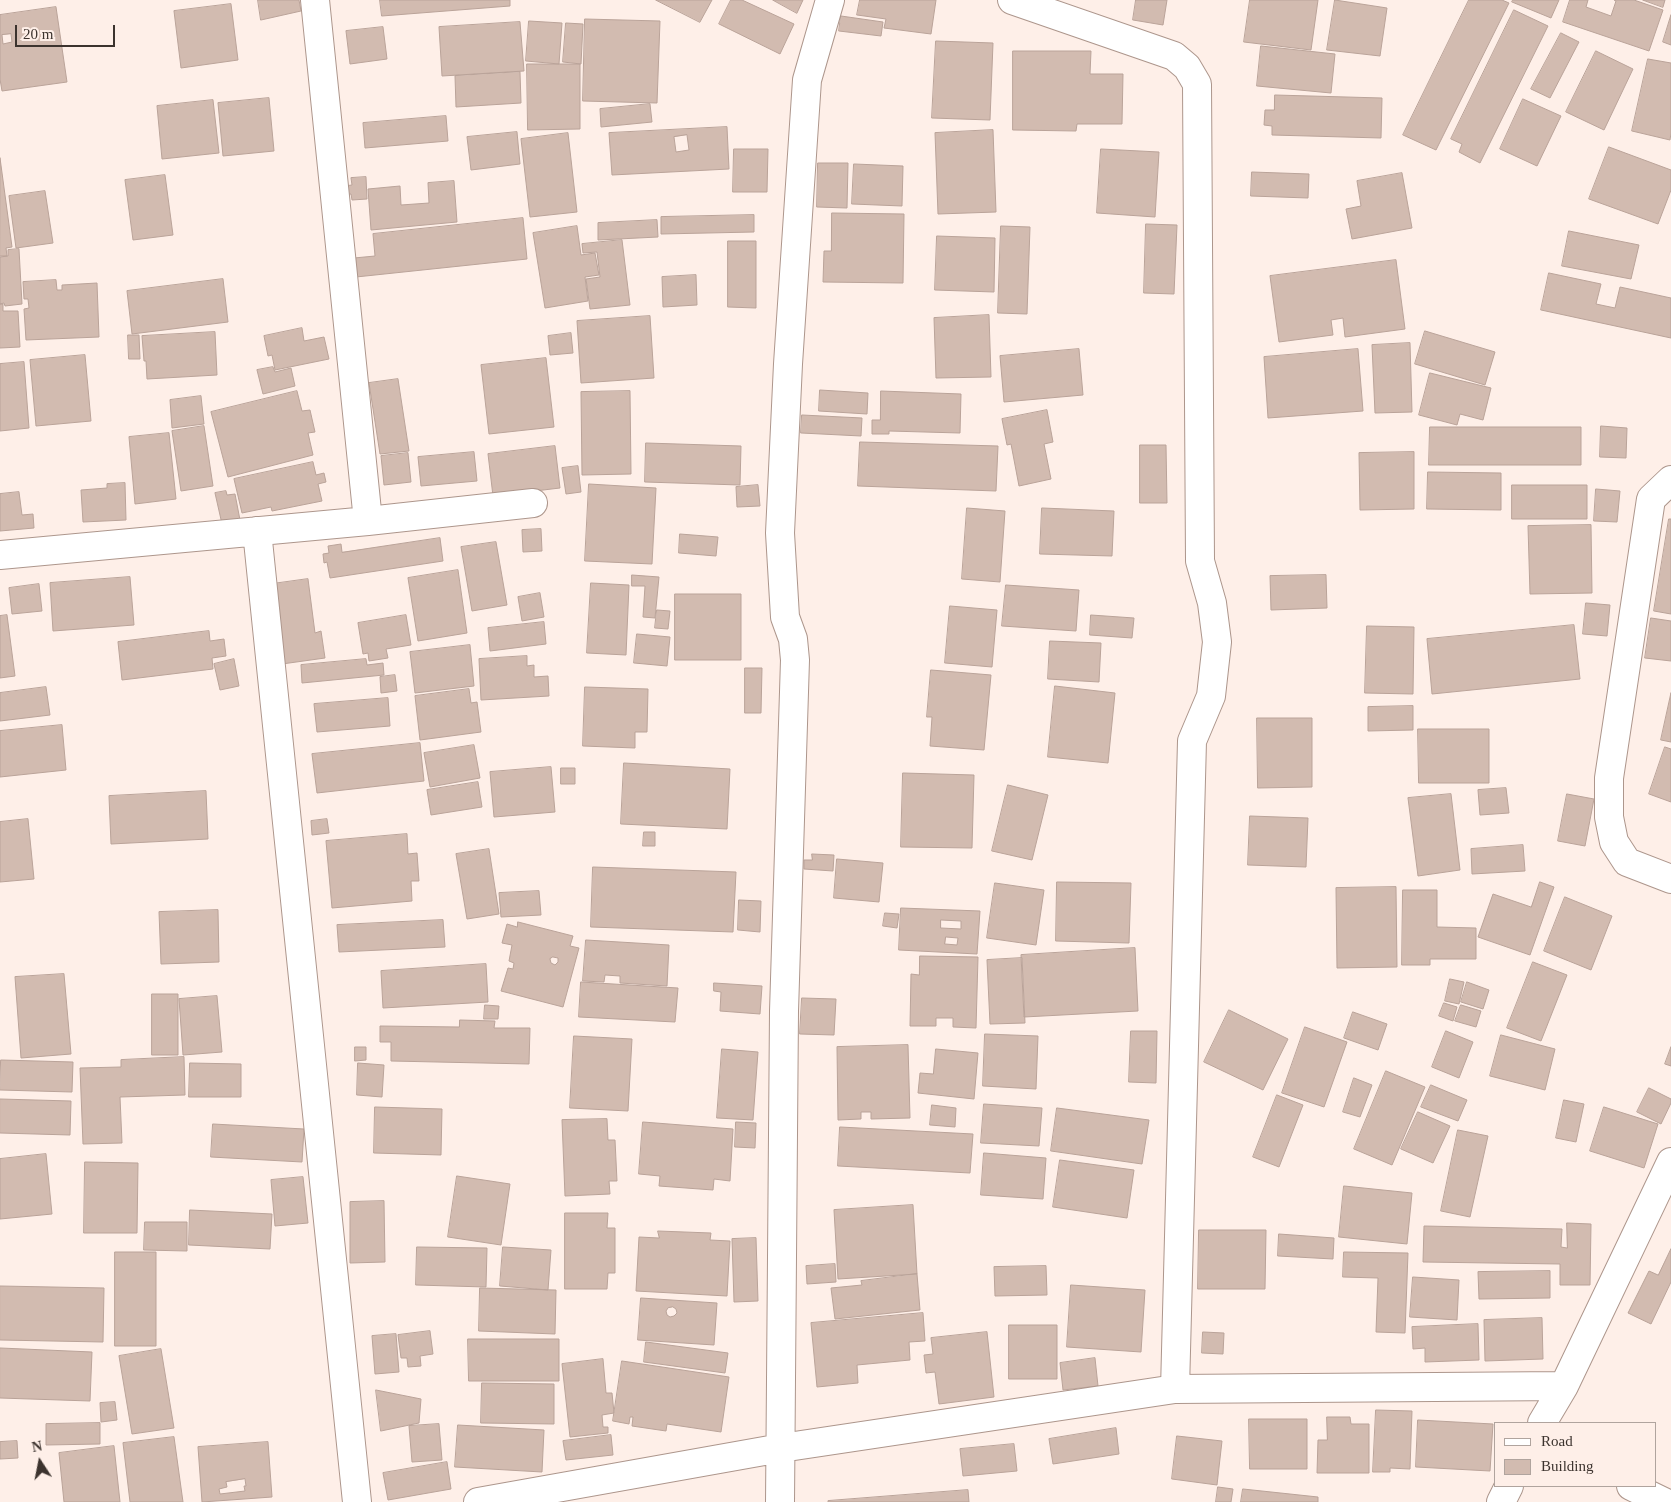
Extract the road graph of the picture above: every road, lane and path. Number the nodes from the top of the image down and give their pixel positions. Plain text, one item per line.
1 (315, 0) edge
2 (830, 0) edge
3 (1012, 0) edge
4 (1671, 480) edge
5 (533, 503) dead end
6 (368, 521) junction
7 (257, 531) junction
8 (0, 555) edge
9 (1671, 879) edge
10 (1671, 1162) edge
11 (1564, 1386) junction
12 (1175, 1389) junction
13 (1543, 1422) edge
14 (781, 1448) junction
15 (1508, 1487) edge
16 (1632, 1487) edge
17 (357, 1502) edge
18 (478, 1502) edge
19 (780, 1502) edge
20 (1500, 1502) edge
21 (1664, 1502) edge

1 - 6 street
2 - 14 street
3 - 12 street
4 - 9 street
5 - 6 street
6 - 7 street
7 - 8 street
7 - 17 street
10 - 11 street
11 - 12 street
11 - 13 street
12 - 14 street
14 - 18 street
14 - 19 street
15 - 20 street
16 - 21 street

